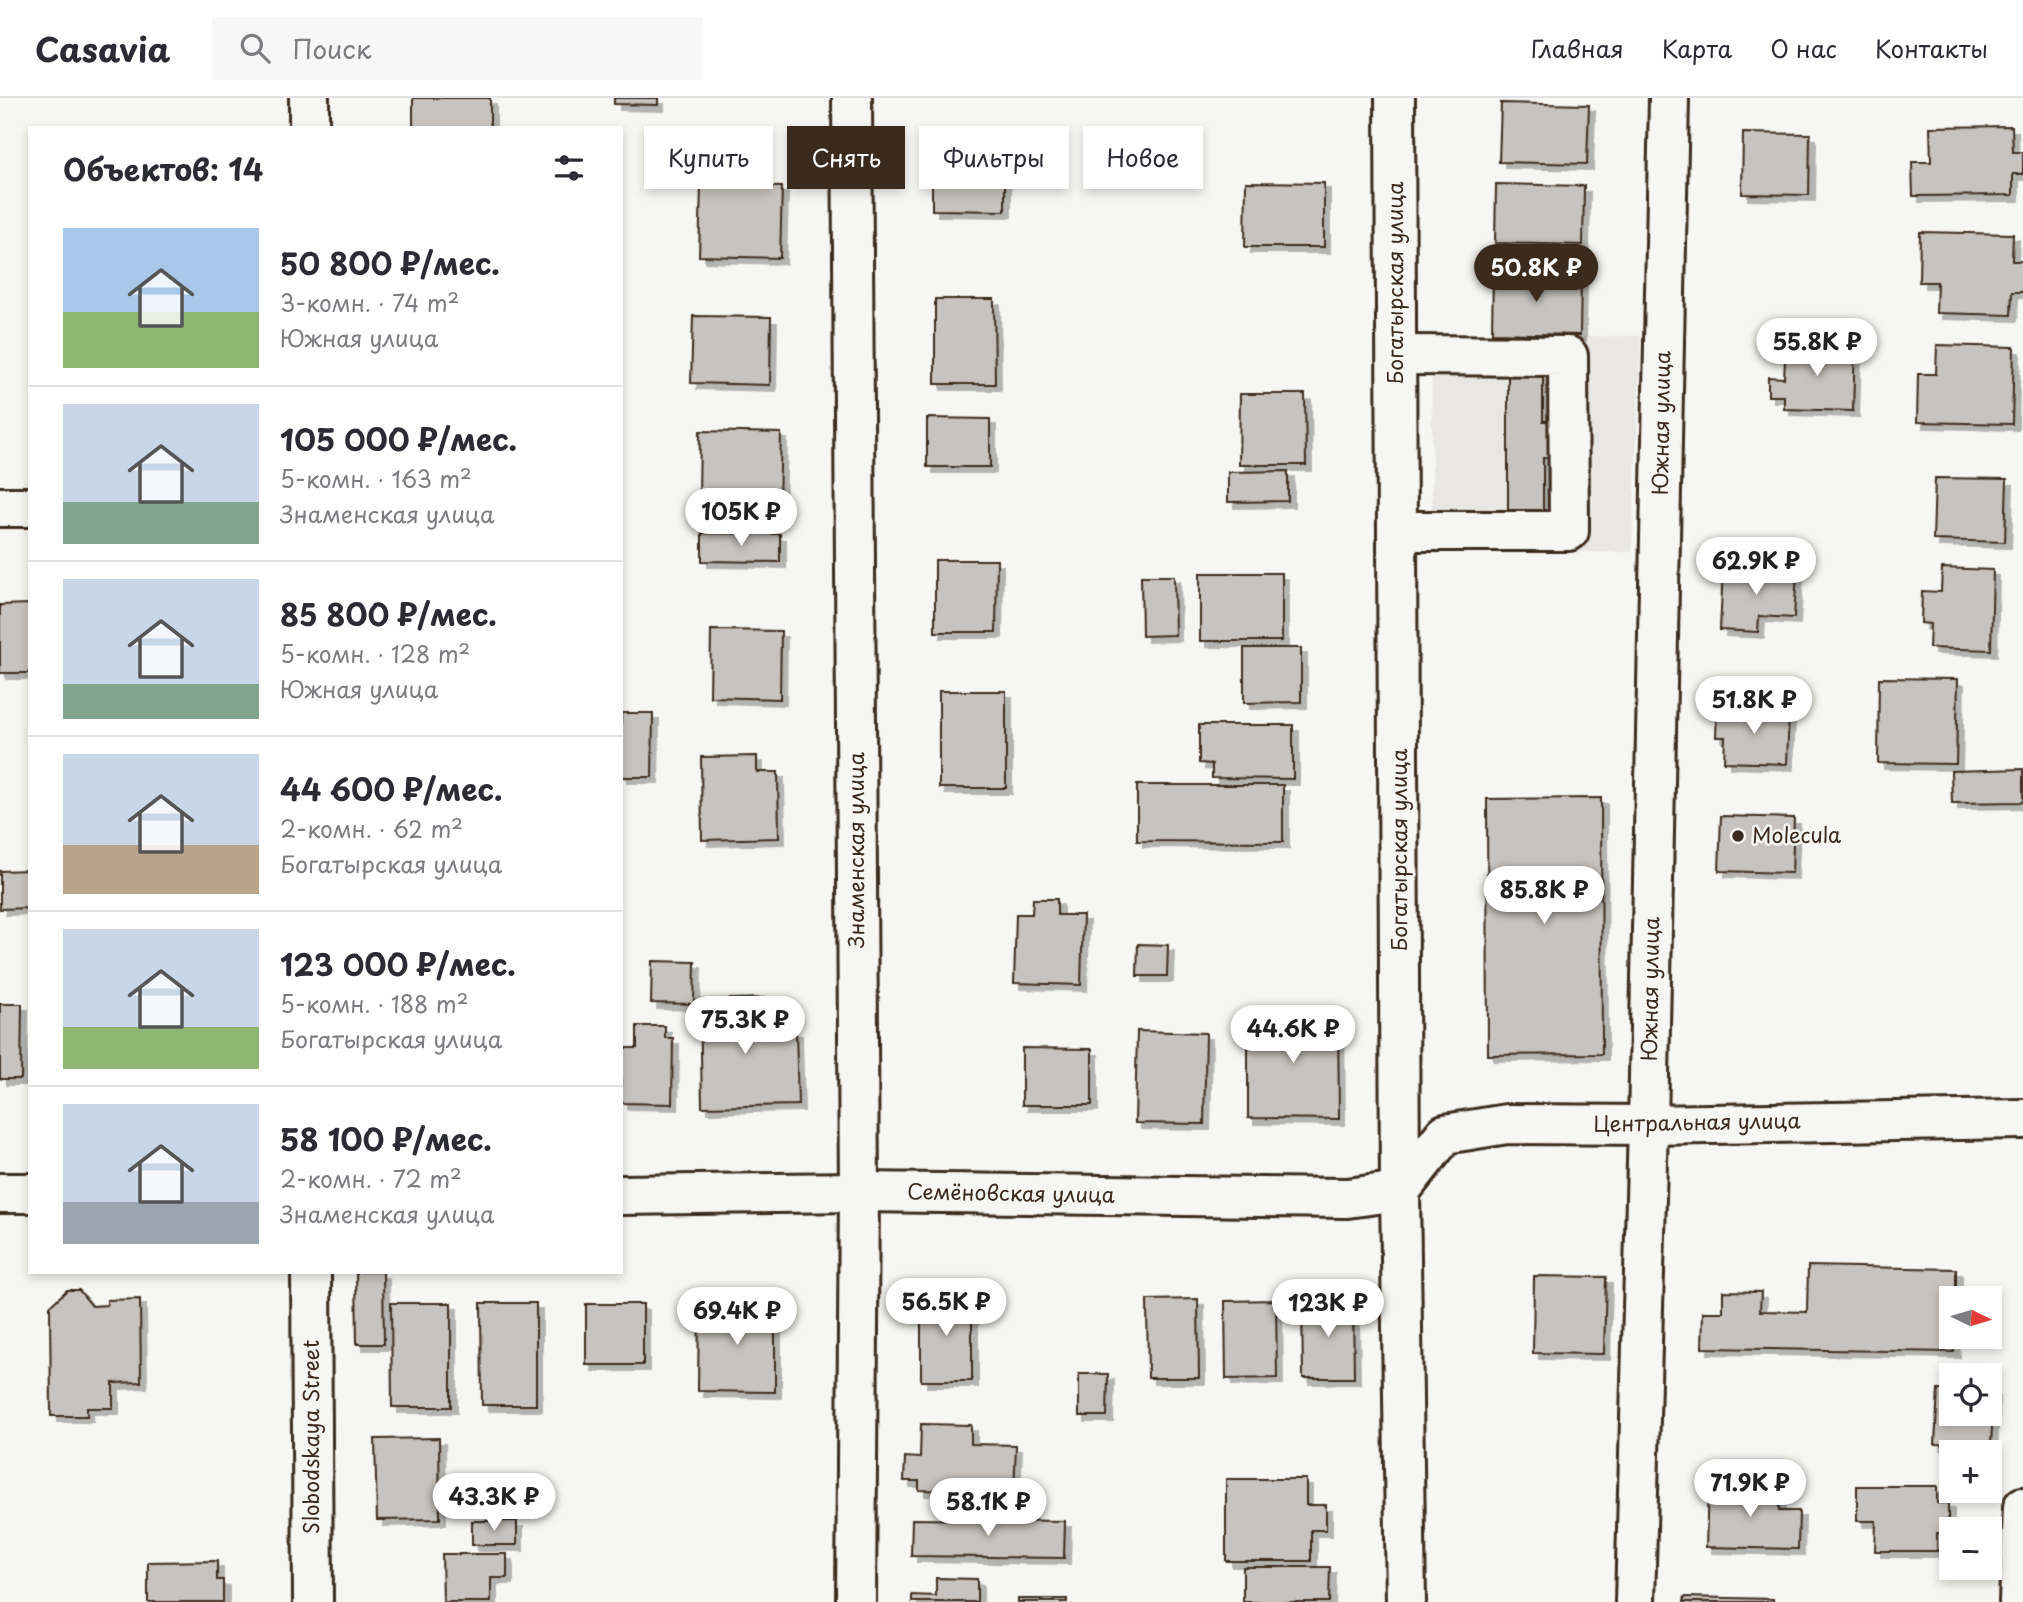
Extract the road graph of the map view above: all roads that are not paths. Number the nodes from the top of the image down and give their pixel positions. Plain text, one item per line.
1 (309, 98) edge
2 (852, 98) edge
3 (1395, 98) edge
4 (1669, 98) edge
5 (309, 126) edge
6 (1396, 355) junction
7 (0, 507) edge
8 (28, 507) edge
9 (1398, 531) junction
10 (2023, 1119) edge
11 (1648, 1125) junction
12 (1400, 1191) junction
13 (859, 1192) junction
14 (0, 1193) edge
15 (28, 1193) edge
16 (623, 1195) edge
17 (311, 1274) edge
18 (2023, 1507) edge
19 (313, 1602) edge
20 (856, 1602) edge
21 (1406, 1602) edge
22 (1635, 1602) edge
23 (2018, 1602) edge

1 - 5 street
2 - 13 street, Знаменская улица
3 - 6 street, Богатырская улица
4 - 11 street, Южная улица
6 - 9 street, Богатырская улица
6 - 9 street
7 - 8 street
9 - 12 street, Богатырская улица
10 - 11 street, Центральная улица
11 - 12 street, Центральная улица
11 - 22 street, Южная улица
12 - 13 street, Семёновская улица
12 - 21 street, Богатырская улица
13 - 16 street, Семёновская улица
13 - 20 street, Знаменская улица
14 - 15 street
17 - 19 street, Slobodskaya Street
18 - 23 street

